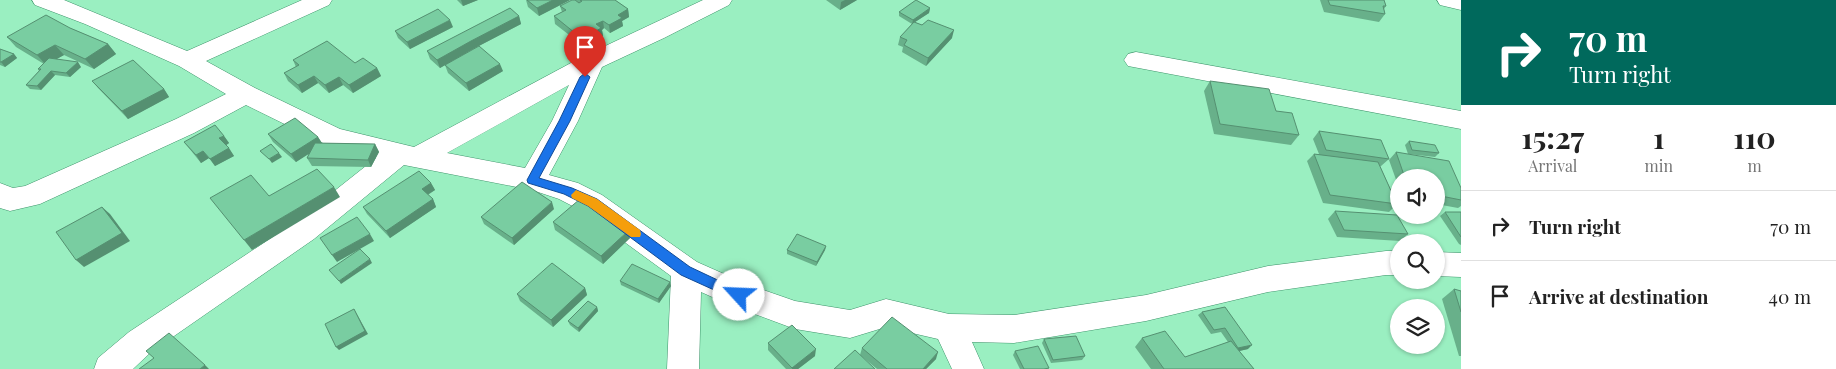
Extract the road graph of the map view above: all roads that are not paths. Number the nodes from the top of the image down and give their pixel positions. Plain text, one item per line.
1 (42, 0) edge
2 (321, 0) edge
3 (721, 0) edge
4 (1448, 0) edge
5 (1461, 3) edge
6 (187, 60) junction
7 (1136, 60) dead end
8 (592, 62) junction
9 (246, 94) junction
10 (1461, 120) edge
11 (407, 156) junction
12 (532, 180) junction
13 (0, 194) edge
14 (1390, 263) edge
15 (1445, 264) edge
16 (1461, 265) edge
17 (686, 271) junction
18 (949, 328) junction
19 (110, 369) edge
20 (683, 369) edge
21 (968, 369) edge

1 - 6 street
2 - 6 street
3 - 8 street
4 - 5 street
6 - 9 street
7 - 10 street
8 - 11 street
8 - 12 street
9 - 11 street
9 - 13 street
11 - 12 street
11 - 19 street
12 - 17 street
14 - 18 street
15 - 16 street
17 - 18 street
17 - 20 street
18 - 21 street

